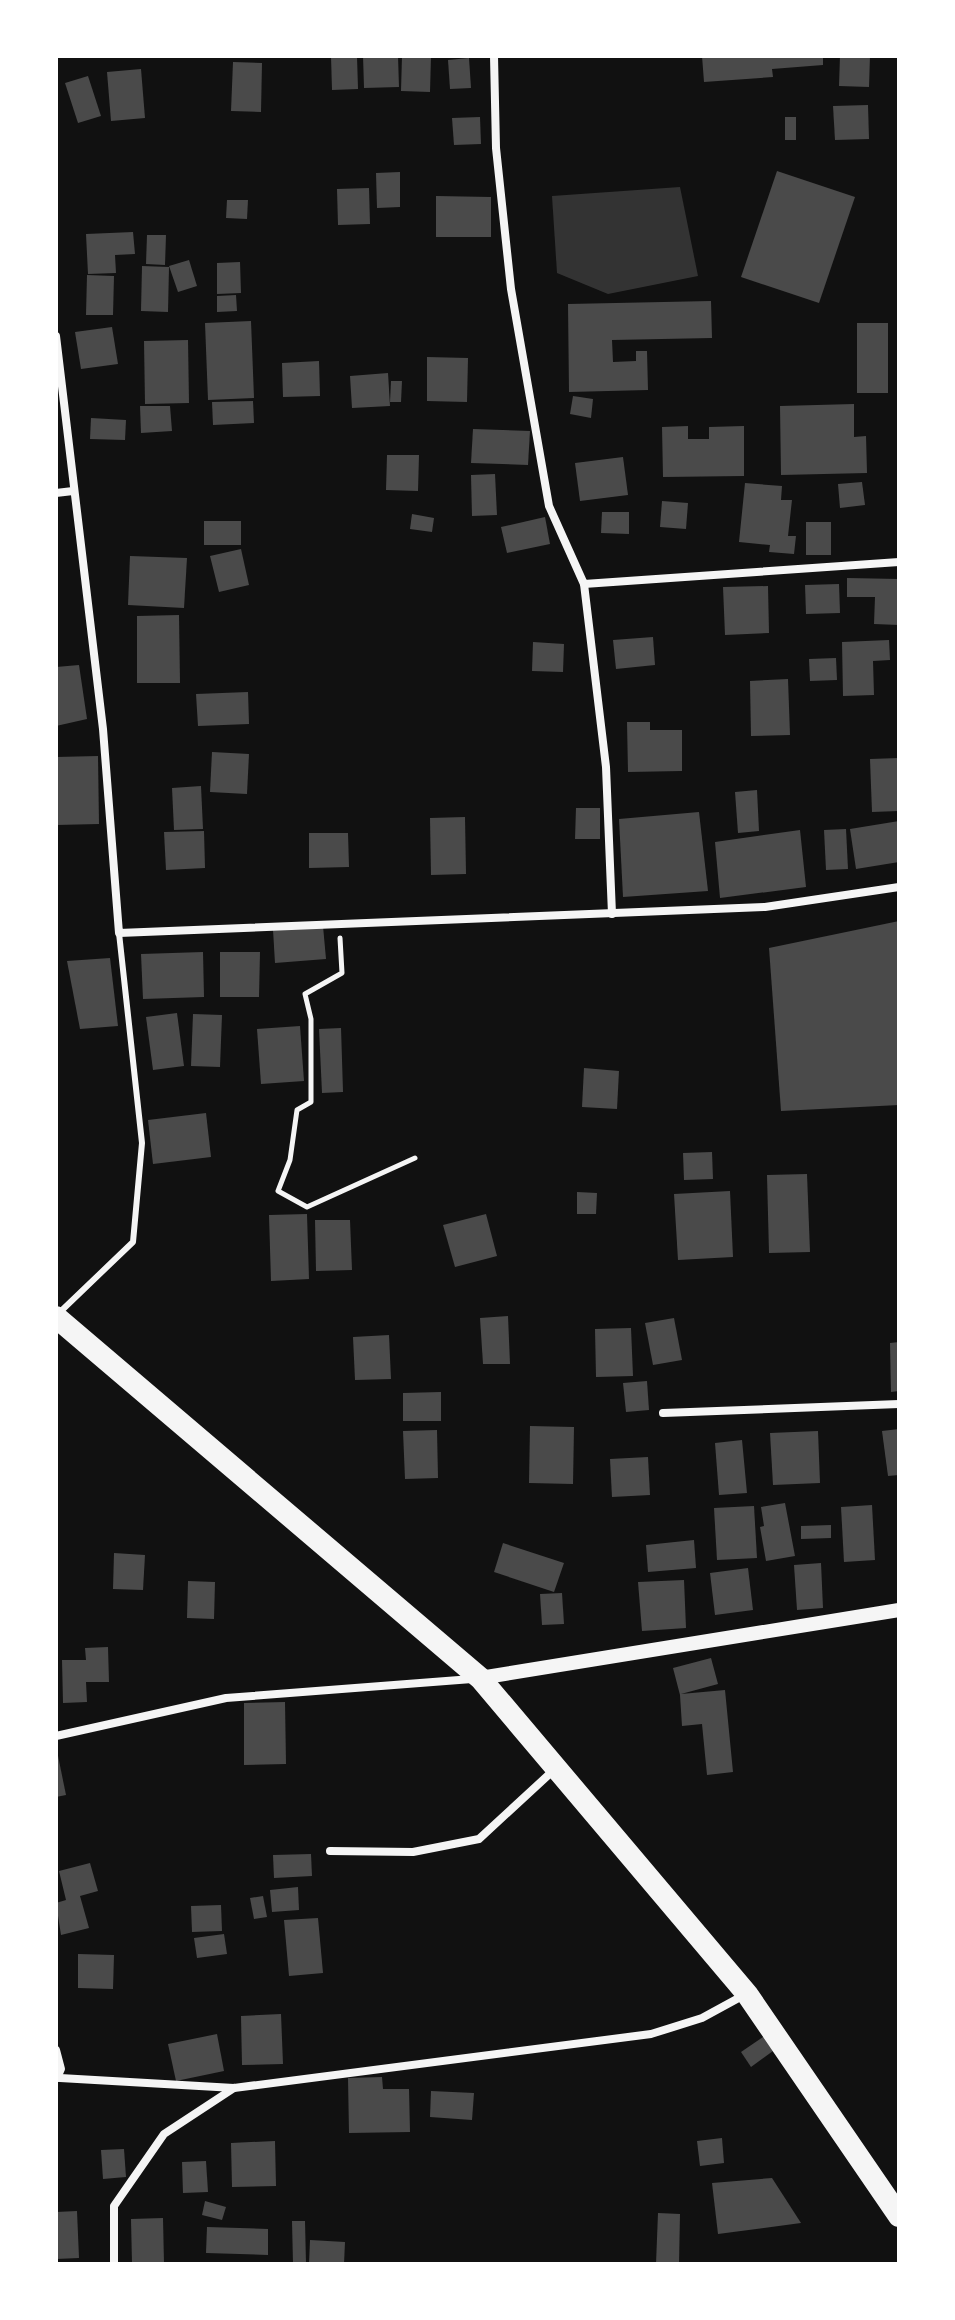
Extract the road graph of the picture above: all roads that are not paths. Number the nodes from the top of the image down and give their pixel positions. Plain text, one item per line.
1 (494, 56) edge
2 (56, 336) edge
3 (73, 491) junction
4 (56, 493) edge
5 (899, 562) edge
6 (584, 584) junction
7 (899, 887) edge
8 (612, 914) junction
9 (119, 933) junction
10 (56, 1316) edge
11 (899, 1404) edge
12 (663, 1413) dead end
13 (899, 1610) edge
14 (480, 1678) junction
15 (56, 1736) edge
16 (557, 1768) junction
17 (330, 1851) dead end
18 (747, 1994) junction
19 (56, 2050) edge
20 (58, 2078) edge
21 (234, 2088) junction
22 (899, 2216) edge
23 (114, 2264) edge

1 - 6 street
2 - 3 street
3 - 4 street
3 - 9 street
5 - 6 street
6 - 8 street
7 - 8 street
8 - 9 street
9 - 10 lane
10 - 14 highway
11 - 12 street
13 - 14 street
14 - 15 street
14 - 16 highway
16 - 17 street
16 - 18 highway
18 - 21 street
18 - 22 highway
19 - 20 street
20 - 21 street
21 - 23 street

